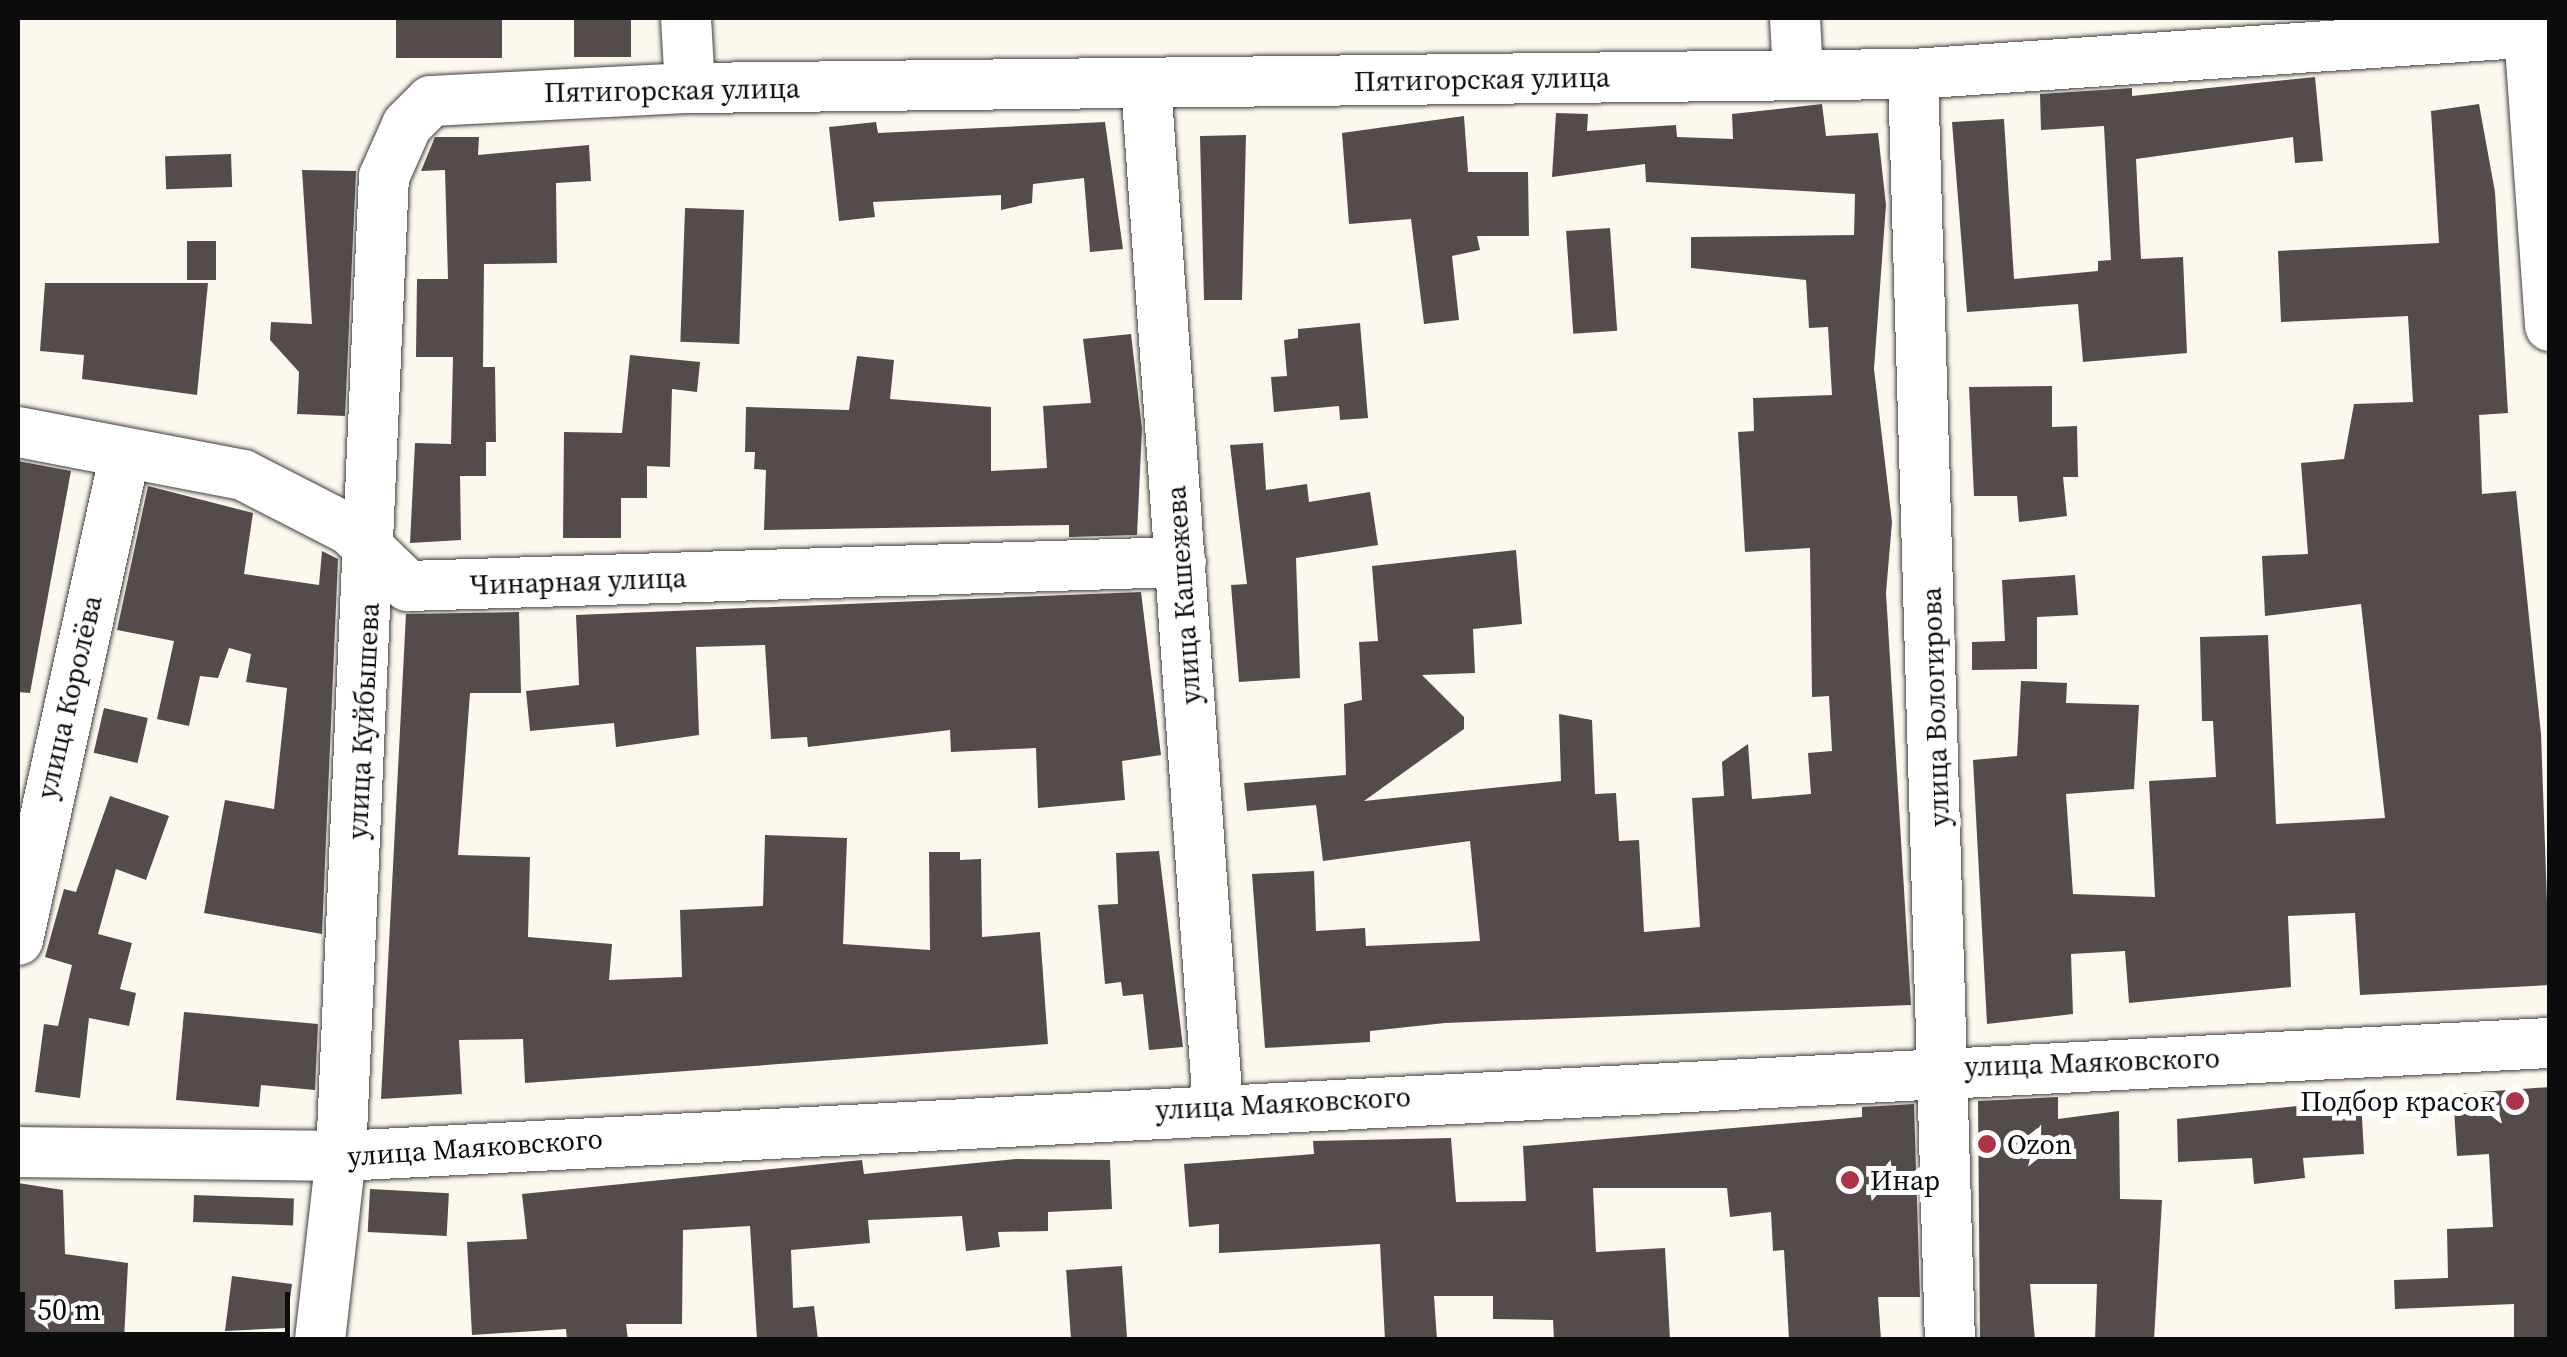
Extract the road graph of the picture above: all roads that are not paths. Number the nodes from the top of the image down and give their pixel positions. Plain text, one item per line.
1 (686, 18) edge
2 (1796, 18) edge
3 (2535, 28) edge
4 (1798, 74) junction
5 (1914, 74) junction
6 (1146, 84) junction
7 (690, 88) junction
8 (418, 110) joint
9 (2550, 326) edge
10 (18, 432) edge
11 (125, 455) junction
12 (372, 548) junction
13 (1182, 562) junction
14 (18, 940) edge
15 (2550, 1042) edge
16 (1947, 1068) junction
17 (1218, 1107) junction
18 (18, 1152) edge
19 (340, 1156) junction
20 (320, 1340) edge
21 (1950, 1340) edge

1 - 7 street
2 - 4 street
3 - 5 street, Пятигорская улица
3 - 9 street
4 - 5 street, Пятигорская улица
4 - 6 street, Пятигорская улица
5 - 16 street, улица Вологирова
6 - 7 street, Пятигорская улица
6 - 13 street, улица Кашежева
7 - 8 street, Пятигорская улица
8 - 12 street, улица Куйбышева
10 - 11 street, Чинарная улица
11 - 12 street, Чинарная улица
11 - 14 street, улица Королёва
12 - 13 street, Чинарная улица
12 - 19 street, улица Куйбышева
13 - 17 street, улица Кашежева
15 - 16 street, улица Маяковского
16 - 17 street, улица Маяковского
16 - 21 street, улица Вологирова
17 - 19 street, улица Маяковского
18 - 19 street, улица Маяковского
19 - 20 street, улица Куйбышева

